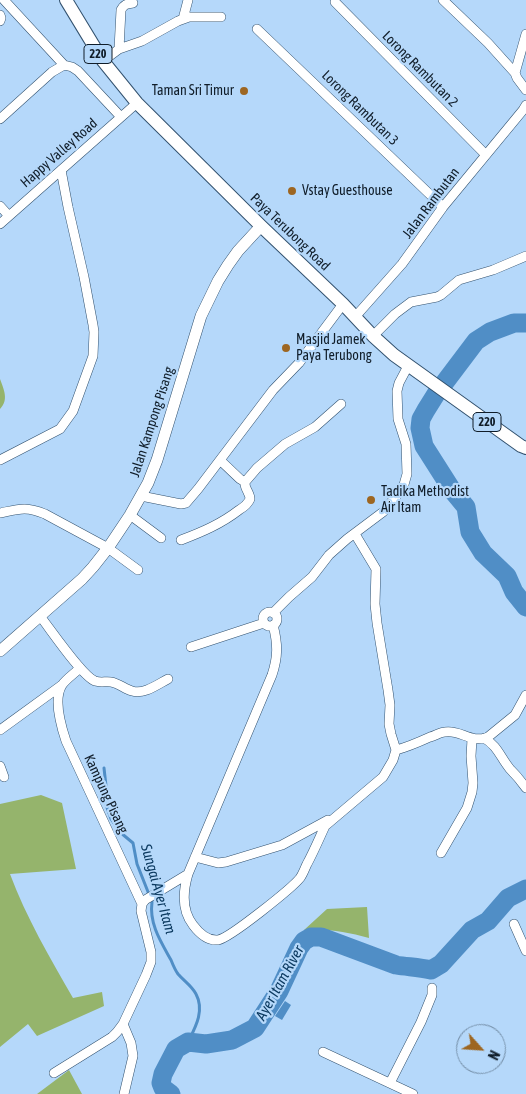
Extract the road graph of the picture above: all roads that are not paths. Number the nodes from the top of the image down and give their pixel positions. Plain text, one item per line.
1 (4, 0) edge
2 (66, 0) edge
3 (188, 0) edge
4 (444, 0) edge
5 (335, 2) dead end
6 (133, 3) dead end
7 (0, 15) edge
8 (221, 17) dead end
9 (183, 19) junction
10 (0, 20) edge
11 (257, 29) dead end
12 (526, 34) edge
13 (119, 49) junction
14 (103, 61) junction
15 (64, 65) junction
16 (515, 73) junction
17 (526, 90) edge
18 (137, 103) junction
19 (526, 105) edge
20 (121, 117) junction
21 (0, 119) edge
22 (486, 155) junction
23 (62, 170) junction
24 (0, 206) edge
25 (443, 207) junction
26 (9, 216) junction
27 (0, 224) edge
28 (261, 226) junction
29 (526, 256) edge
30 (343, 304) junction
31 (355, 317) junction
32 (373, 336) junction
33 (408, 366) junction
34 (341, 404) dead end
35 (524, 448) edge
36 (0, 460) edge
37 (220, 460) junction
38 (245, 482) junction
39 (141, 496) junction
40 (0, 513) edge
41 (130, 515) junction
42 (355, 534) junction
43 (160, 538) dead end
44 (181, 540) dead end
45 (108, 548) junction
46 (138, 570) dead end
47 (40, 616) junction
48 (269, 624) junction
49 (190, 647) dead end
50 (0, 651) edge
51 (80, 668) junction
52 (168, 679) dead end
53 (62, 685) junction
54 (526, 695) edge
55 (0, 730) edge
56 (484, 738) junction
57 (472, 739) junction
58 (396, 750) junction
59 (0, 766) edge
60 (4, 777) dead end
61 (526, 788) edge
62 (333, 818) junction
63 (441, 853) dead end
64 (195, 857) junction
65 (188, 874) junction
66 (148, 899) junction
67 (514, 924) dead end
68 (526, 951) edge
69 (432, 988) dead end
70 (122, 1024) junction
71 (322, 1052) dead end
72 (54, 1072) dead end
73 (390, 1083) junction
74 (124, 1094) edge
75 (413, 1094) edge

1 - 15 street
2 - 14 main road, Paya Terubong Road / 220
3 - 9 street
4 - 16 street
5 - 22 street, Lorong Rambutan 2
6 - 13 street
7 - 10 street
8 - 9 street
9 - 13 street
11 - 25 street, Lorong Rambutan 3
12 - 16 street
13 - 14 street
14 - 18 main road, Paya Terubong Road / 220
15 - 20 street
15 - 21 street
16 - 17 street
18 - 20 street, Happy Valley Road
18 - 28 main road, Paya Terubong Road / 220
19 - 22 street, Jalan Rambutan
20 - 23 street, Happy Valley Road
22 - 25 street, Jalan Rambutan
23 - 26 street, Happy Valley Road
23 - 36 street
24 - 26 street
25 - 31 street, Jalan Rambutan
26 - 27 street, Happy Valley Road
28 - 30 main road, Paya Terubong Road / 220
28 - 39 main road, Jalan Kampong Pisang
29 - 32 street
30 - 31 main road, Paya Terubong Road / 220
30 - 37 street
31 - 32 main road, Paya Terubong Road / 220
32 - 33 main road, Paya Terubong Road / 220
33 - 35 main road, Paya Terubong Road / 220
33 - 42 street
34 - 38 street
37 - 38 street
37 - 39 street
38 - 44 street
39 - 41 main road, Jalan Kampong Pisang
40 - 45 street
41 - 43 street
41 - 45 main road, Jalan Kampong Pisang
42 - 48 street
42 - 58 street
45 - 46 street
45 - 47 main road, Jalan Kampong Pisang
47 - 50 main road, Jalan Kampong Pisang
47 - 51 street
48 - 49 street
48 - 64 street
51 - 52 street
51 - 53 street
53 - 55 street
53 - 66 street, Kampung Pisang
54 - 56 street
56 - 57 street
56 - 61 street
57 - 58 street
57 - 63 street
58 - 62 street
59 - 60 street
62 - 64 street
62 - 65 street
64 - 65 street
65 - 66 street
66 - 70 street, Kampung Pisang
67 - 68 street
69 - 73 street
70 - 72 street, Kampung Pisang
70 - 74 street
71 - 73 street
73 - 75 street

